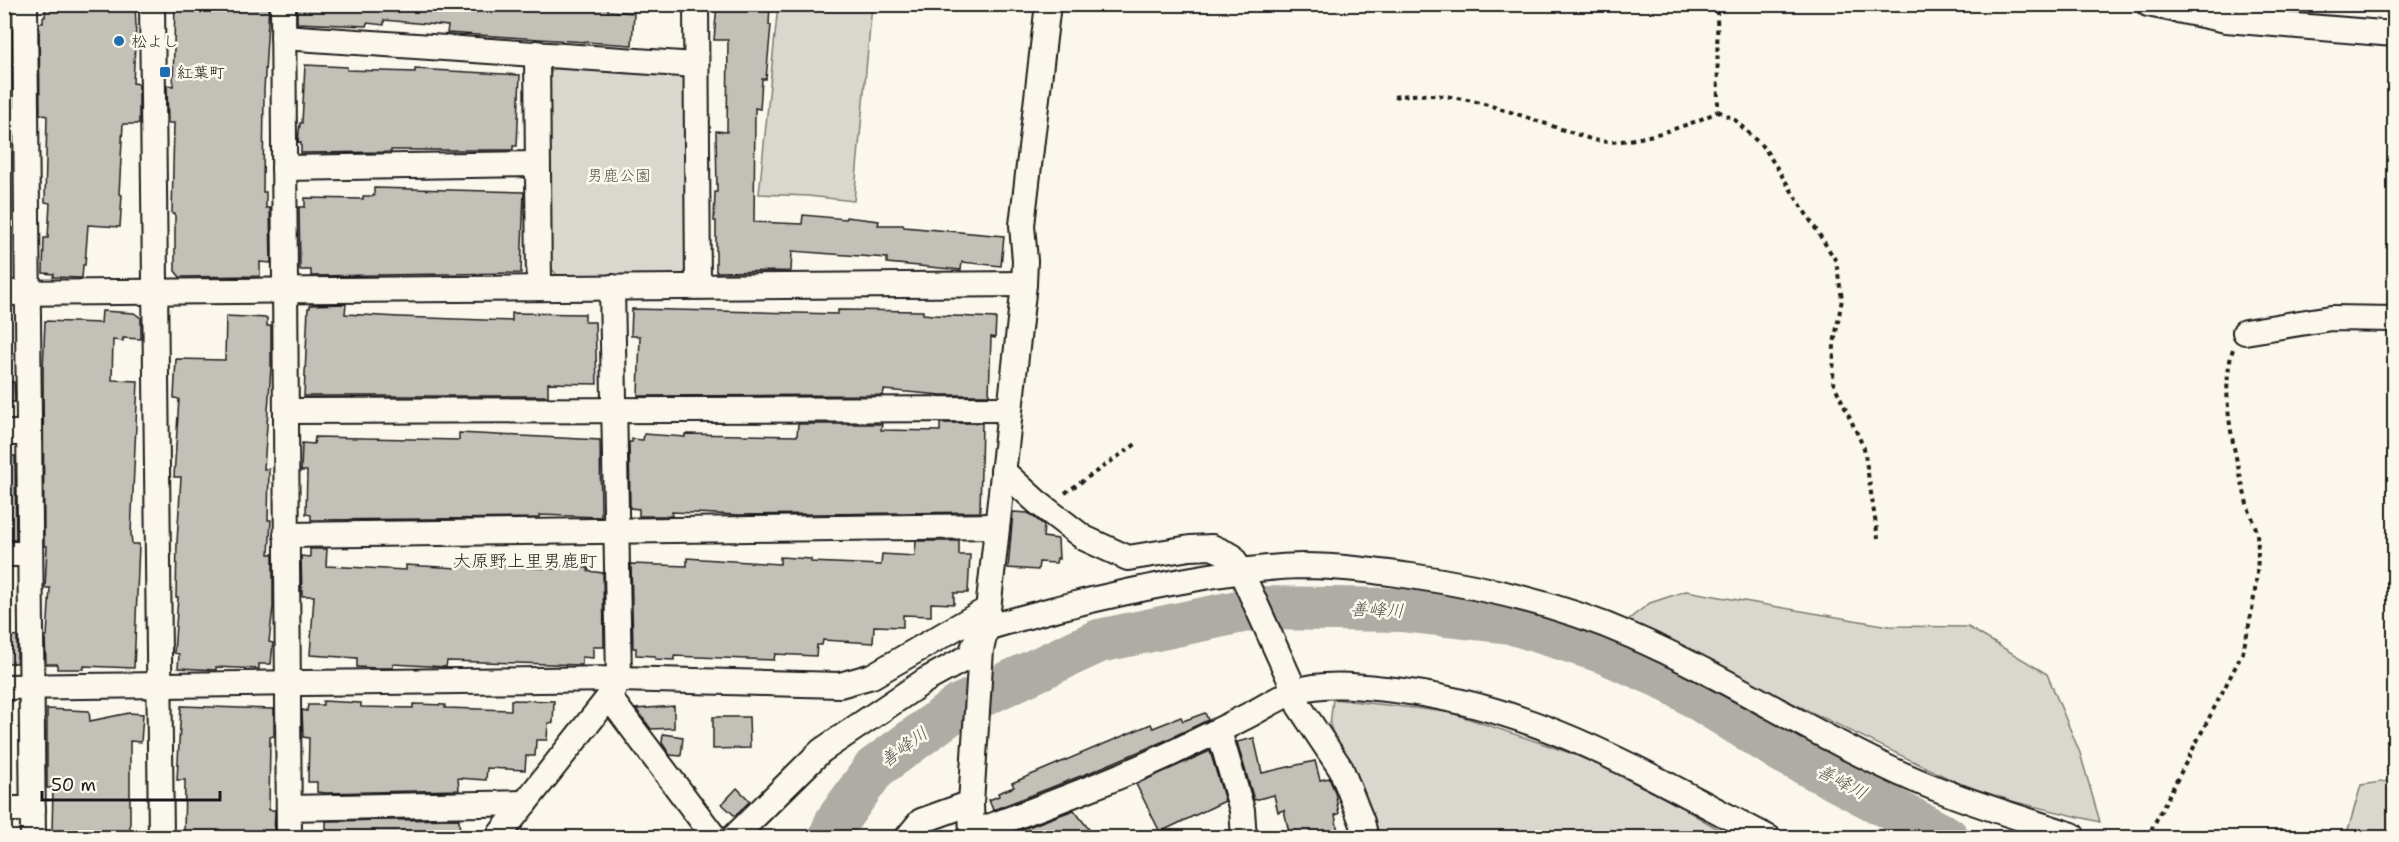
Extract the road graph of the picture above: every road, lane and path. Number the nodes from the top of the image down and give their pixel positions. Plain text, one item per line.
1 (26, 4) edge
2 (153, 4) edge
3 (283, 4) edge
4 (696, 4) edge
5 (1048, 4) edge
6 (1718, 4) edge
7 (2148, 4) edge
8 (2394, 34) edge
9 (283, 37) junction
10 (537, 53) junction
11 (696, 65) junction
12 (1394, 97) dead end
13 (1719, 111) junction
14 (537, 164) junction
15 (284, 168) junction
16 (1024, 284) junction
17 (698, 286) junction
18 (612, 287) junction
19 (539, 288) junction
20 (285, 291) junction
21 (155, 292) junction
22 (16, 293) edge
23 (2394, 319) edge
24 (2245, 332) joint
25 (1009, 408) junction
26 (614, 410) junction
27 (286, 411) junction
28 (4, 433) edge
29 (29, 433) junction
30 (1136, 444) dead end
31 (1003, 471) junction
32 (1046, 508) junction
33 (997, 526) junction
34 (617, 531) junction
35 (286, 535) junction
36 (1878, 538) dead end
37 (4, 554) edge
38 (30, 554) junction
39 (1243, 575) junction
40 (985, 629) junction
41 (288, 683) junction
42 (159, 685) junction
43 (32, 686) junction
44 (1292, 686) junction
45 (4, 687) edge
46 (614, 688) junction
47 (1219, 730) junction
48 (972, 795) junction
49 (525, 803) junction
50 (288, 808) junction
51 (4, 809) edge
52 (33, 809) junction
53 (972, 835) edge
54 (33, 837) edge
55 (161, 837) edge
56 (289, 837) edge
57 (497, 837) edge
58 (715, 837) edge
59 (733, 837) edge
60 (907, 837) edge
61 (1244, 837) edge
62 (1366, 837) edge
63 (1768, 837) edge
64 (2076, 837) edge
65 (2147, 837) edge

1 - 22 street
2 - 21 street
3 - 9 street
4 - 11 street
5 - 16 street
6 - 13 path
7 - 8 street
9 - 10 street
9 - 15 street
10 - 11 street
10 - 14 street
11 - 17 street
12 - 13 path
13 - 36 path
14 - 15 street
14 - 19 street
15 - 20 street
16 - 17 street
16 - 25 street
17 - 18 street
18 - 19 street
18 - 26 street
19 - 20 street
20 - 21 street
20 - 27 street
21 - 22 street
21 - 42 street
22 - 29 street
23 - 24 street
24 - 65 path
25 - 26 street
25 - 31 street
26 - 27 street
26 - 34 street
27 - 35 street
28 - 29 street
29 - 38 street
30 - 32 path
31 - 32 street
31 - 33 street
32 - 39 street
33 - 34 street
33 - 40 street
34 - 35 street
34 - 46 street
35 - 41 street
37 - 38 street
38 - 43 street
39 - 40 street
39 - 44 street
39 - 64 street
40 - 46 street
40 - 48 street
40 - 59 street
41 - 42 street
41 - 46 street
41 - 50 street
42 - 43 street
42 - 55 street
43 - 45 street
43 - 52 street
44 - 47 street
44 - 62 street
44 - 63 street
46 - 49 street
46 - 58 street
47 - 53 street
47 - 61 street
48 - 53 street
48 - 60 street
49 - 50 street
49 - 57 street
50 - 56 street
51 - 52 street
52 - 54 street

